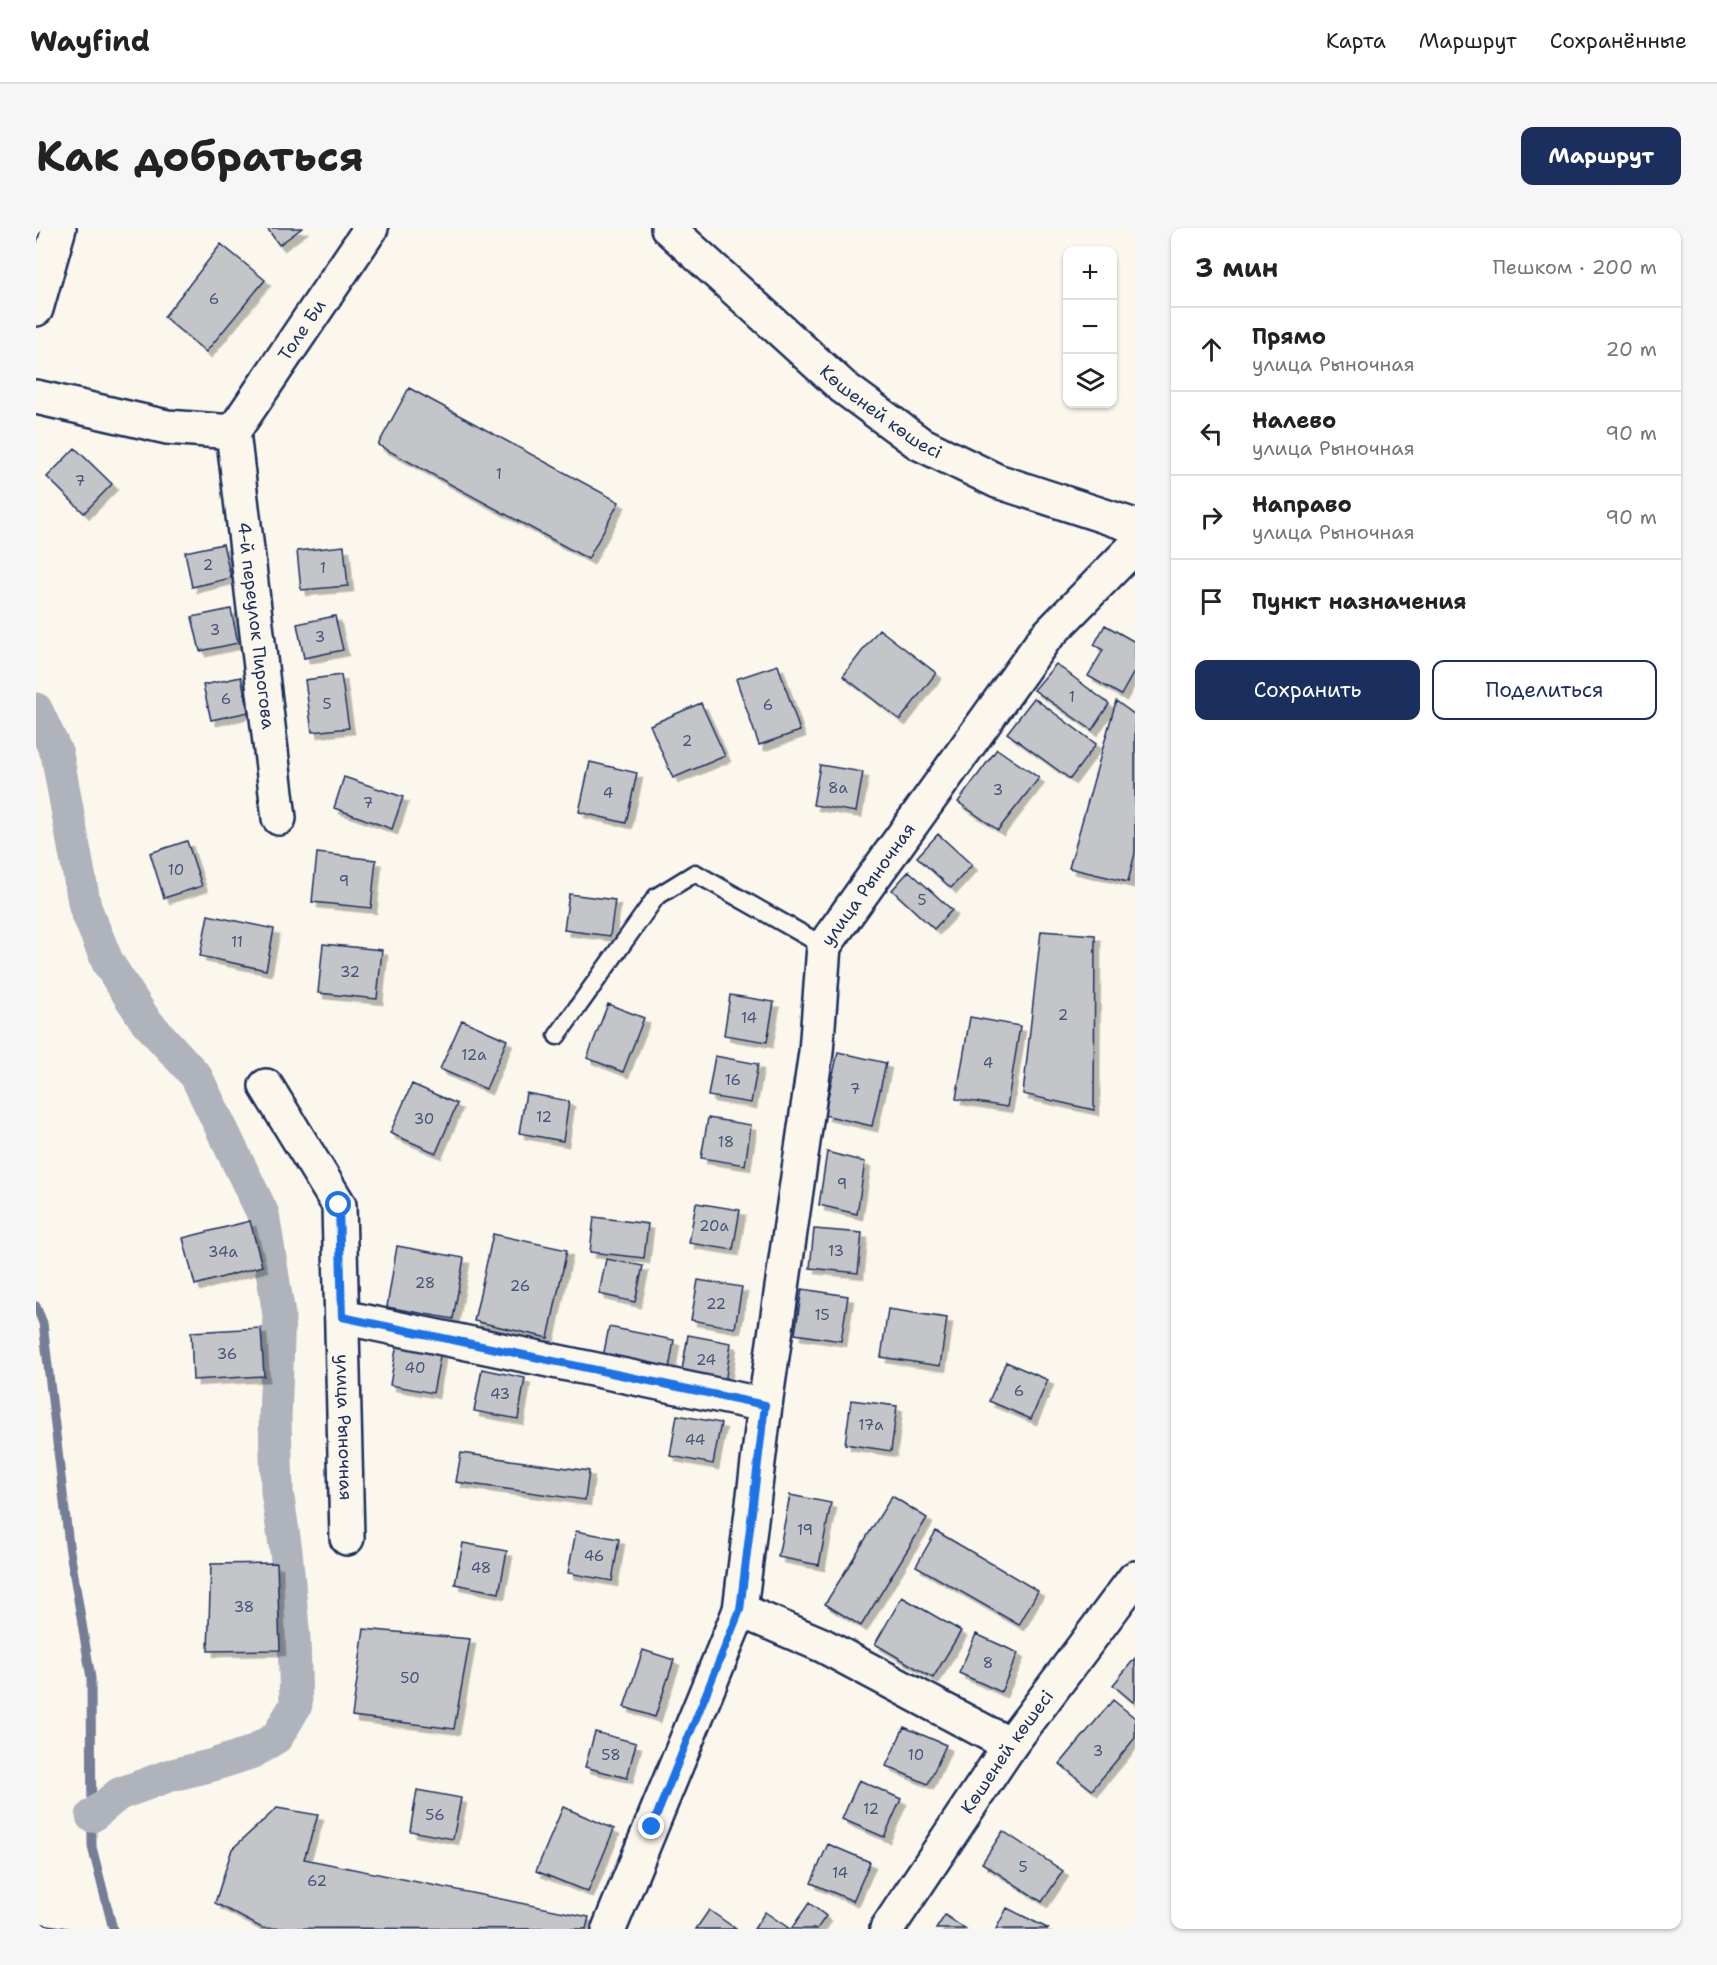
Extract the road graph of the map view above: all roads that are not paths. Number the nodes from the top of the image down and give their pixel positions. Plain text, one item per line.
1 (59, 228) edge
2 (371, 228) edge
3 (668, 228) edge
4 (36, 309) edge
5 (36, 397) edge
6 (233, 432) junction
7 (1135, 526) edge
8 (1135, 546) edge
9 (279, 818) dead end
10 (824, 946) junction
11 (557, 1036) dead end
12 (266, 1086) dead end
13 (342, 1317) junction
14 (765, 1405) junction
15 (347, 1538) dead end
16 (1135, 1578) edge
17 (740, 1610) junction
18 (1010, 1745) junction
19 (609, 1929) edge
20 (887, 1929) edge

1 - 4 street
2 - 6 street, Толе Би
3 - 7 street, Көшеней көшесі
5 - 6 street
6 - 9 street, 4-й переулок Пирогова
8 - 10 street, улица Рыночная
10 - 11 lane
10 - 14 street, улица Рыночная
12 - 13 street, улица Рыночная
13 - 14 street
13 - 15 street, улица Рыночная
14 - 17 street, улица Рыночная
16 - 18 street, Көшеней көшесі
17 - 18 street
17 - 19 street, улица Рыночная
18 - 20 street, Көшеней көшесі

